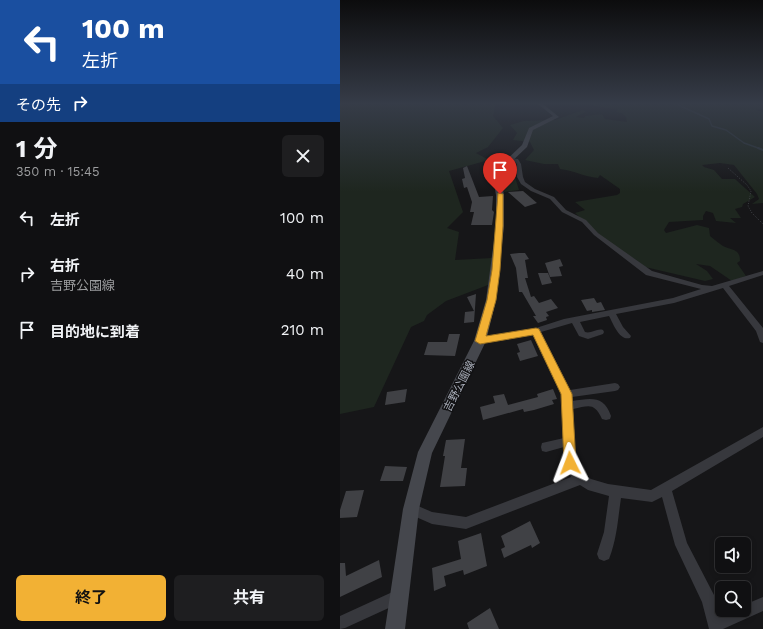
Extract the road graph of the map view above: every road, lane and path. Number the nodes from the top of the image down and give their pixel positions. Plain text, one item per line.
1 (530, 133) edge
2 (510, 159) junction
3 (728, 168) dead end
4 (763, 224) edge
5 (763, 273) edge
6 (722, 286) junction
7 (611, 313) junction
8 (575, 320) junction
9 (536, 331) junction
10 (600, 332) dead end
11 (627, 336) dead end
12 (763, 340) edge
13 (480, 341) junction
14 (615, 387) dead end
15 (567, 394) junction
16 (568, 406) junction
17 (606, 416) dead end
18 (763, 432) edge
19 (569, 441) junction
20 (546, 447) dead end
21 (579, 479) junction
22 (665, 488) junction
23 (616, 491) junction
24 (411, 509) junction
25 (604, 554) dead end
26 (400, 596) junction
27 (763, 604) edge
28 (340, 623) edge
29 (716, 627) edge
30 (395, 629) edge

1 - 2 main road, 吉野公園線
2 - 6 street
2 - 13 main road, 吉野公園線
3 - 4 path
5 - 6 street
6 - 7 street
6 - 12 street
7 - 8 street
7 - 11 street
8 - 9 street
8 - 10 street
9 - 13 street
9 - 15 street
13 - 24 main road, 吉野公園線
14 - 15 street
15 - 16 street
16 - 17 street
16 - 19 street
18 - 22 street
19 - 20 street
19 - 21 street
21 - 23 street
21 - 24 street
22 - 23 street
22 - 29 street
23 - 25 street
24 - 26 main road, 吉野公園線
26 - 28 street
26 - 30 main road, 吉野公園線
27 - 29 street

